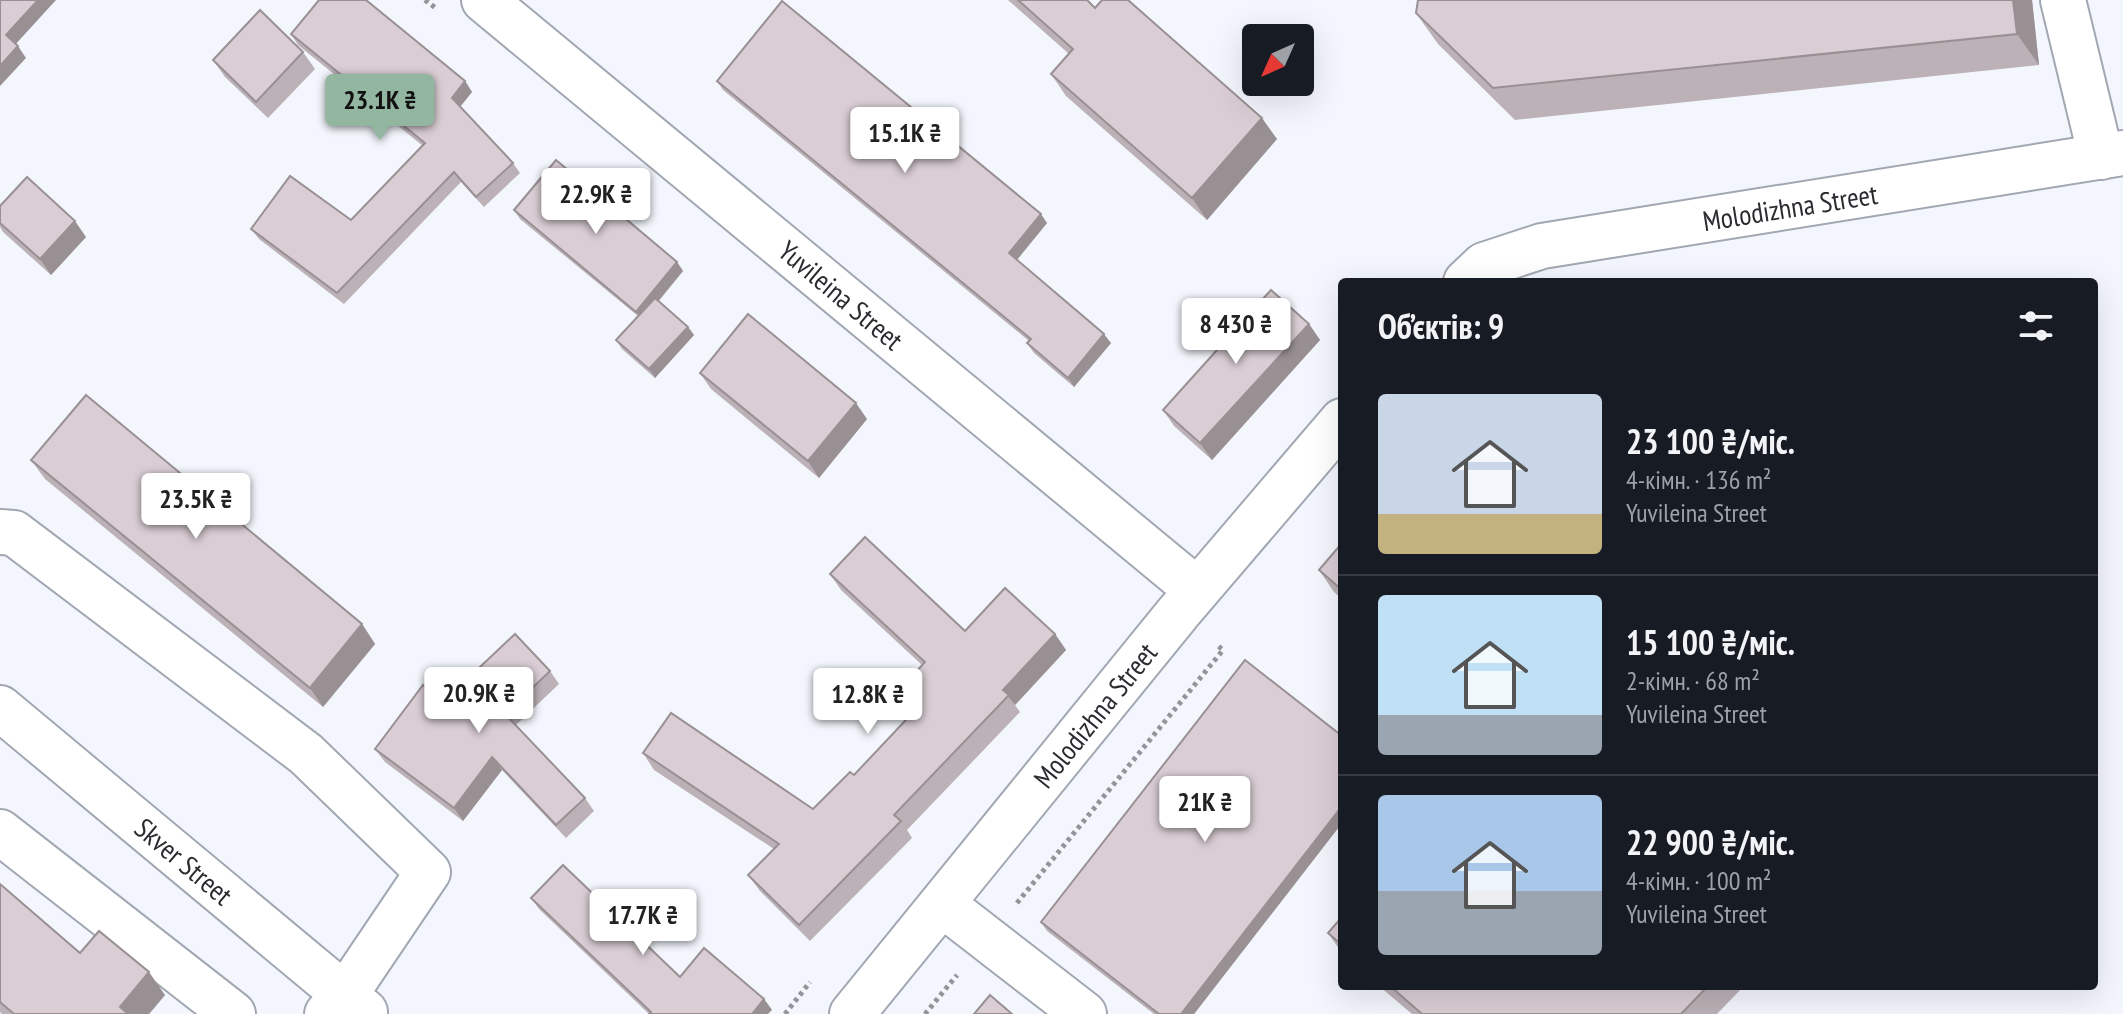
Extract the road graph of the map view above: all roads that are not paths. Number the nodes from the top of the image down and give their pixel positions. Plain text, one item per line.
1 (2063, 0) edge
2 (467, 10) edge
3 (2112, 155) edge
4 (1470, 278) edge
5 (1338, 426) edge
6 (0, 532) edge
7 (1187, 601) junction
8 (0, 708) edge
9 (0, 832) edge
10 (942, 904) junction
11 (346, 1008) edge
12 (233, 1014) edge
13 (852, 1014) edge
14 (1084, 1014) edge

1 - 3 street
2 - 7 street, Yuvileina Street
3 - 4 street, Molodizhna Street
5 - 7 street, Molodizhna Street
6 - 11 street
7 - 10 street, Molodizhna Street
8 - 11 street, Skver Street
9 - 12 street
10 - 13 street, Molodizhna Street
10 - 14 street

